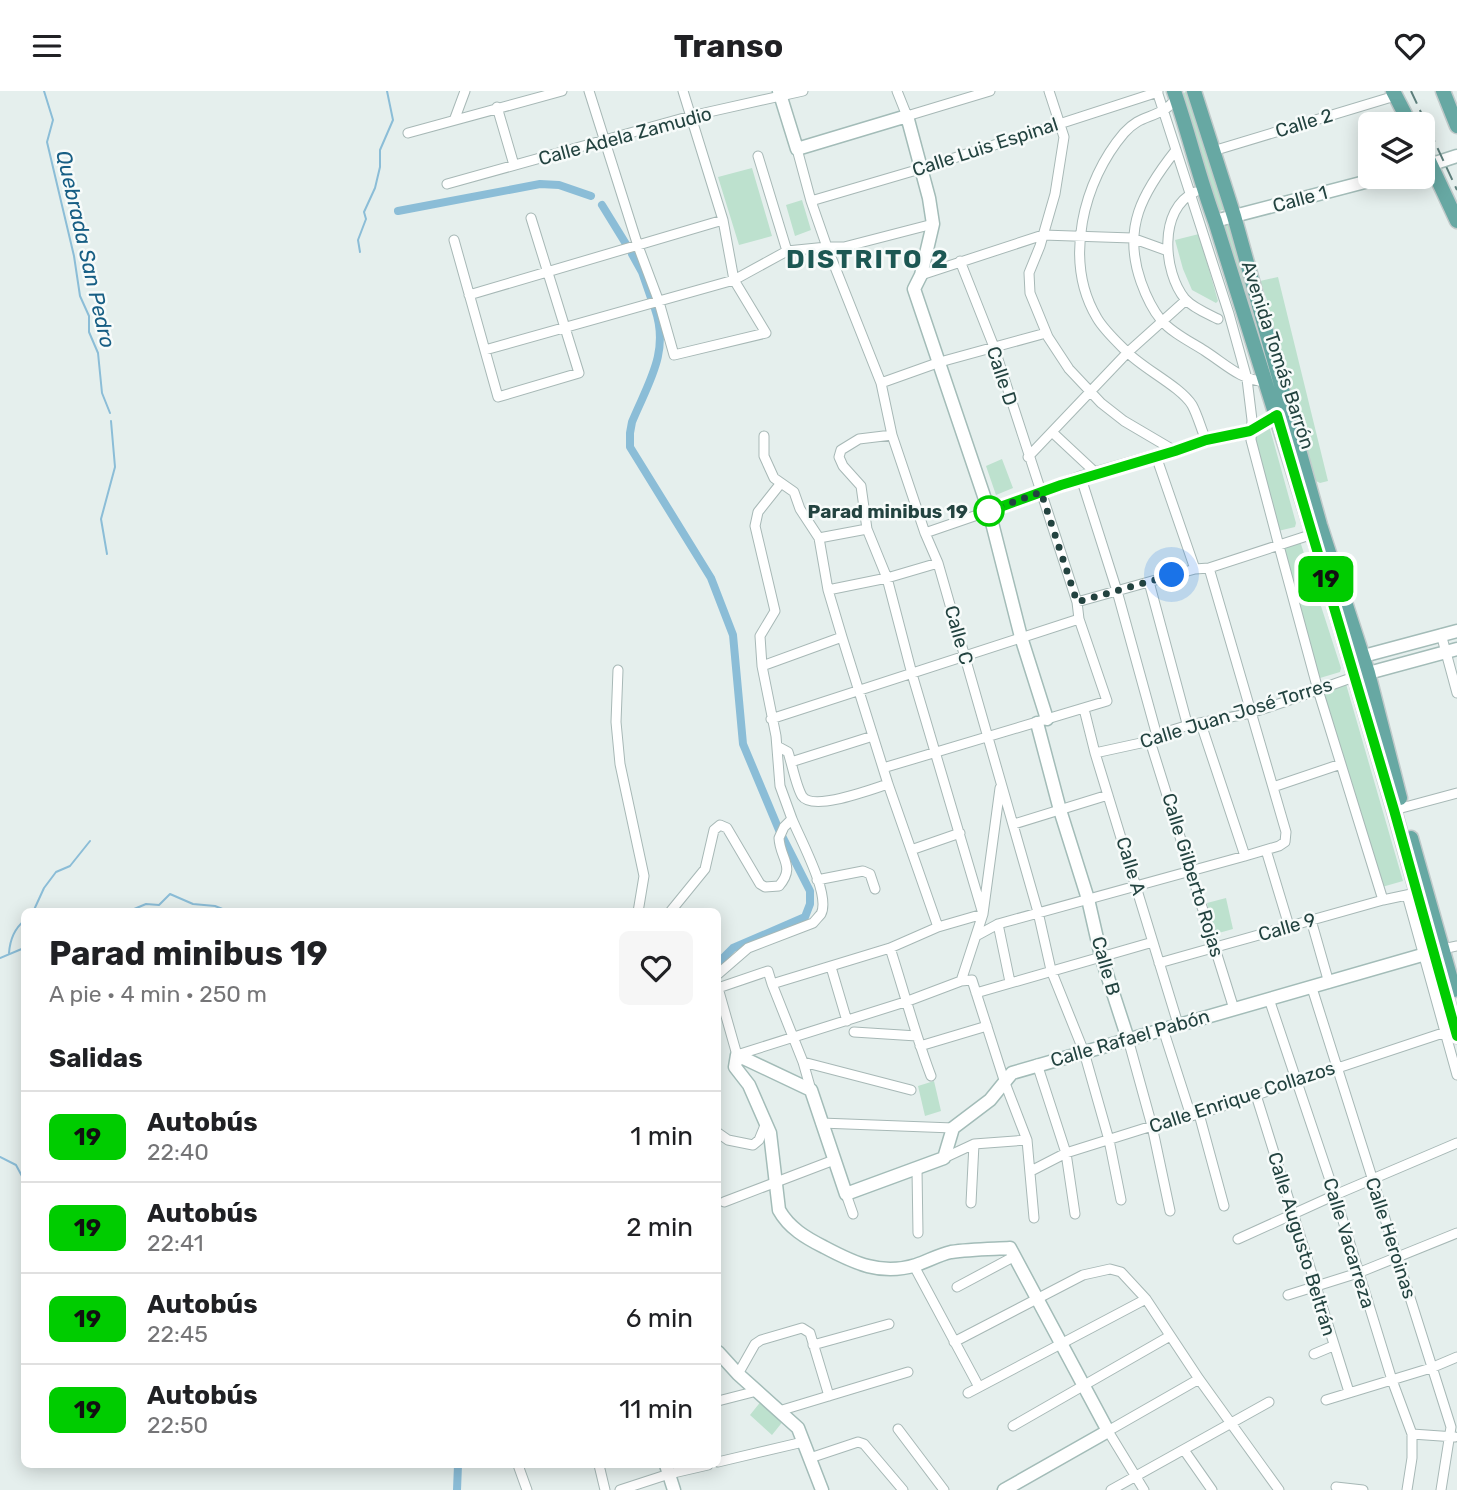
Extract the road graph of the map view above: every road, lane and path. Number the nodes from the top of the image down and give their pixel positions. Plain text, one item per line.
1 (465, 91) edge
2 (562, 91) edge
3 (589, 91) edge
4 (683, 91) edge
5 (803, 91) edge
6 (897, 91) edge
7 (989, 91) edge
8 (1049, 91) edge
9 (1157, 91) edge
10 (1194, 91) edge
11 (1443, 91) edge
12 (1394, 93) edge
13 (780, 94) edge
14 (1176, 95) edge
15 (497, 107) junction
16 (1165, 110) junction
17 (1404, 112) edge
18 (691, 116) junction
19 (907, 116) junction
20 (455, 118) junction
21 (1060, 123) junction
22 (1457, 126) edge
23 (408, 133) dead end
24 (604, 140) junction
25 (797, 149) junction
26 (1176, 150) junction
27 (1213, 151) junction
28 (758, 156) dead end
29 (1457, 156) edge
30 (1435, 163) edge
31 (514, 165) junction
32 (920, 169) junction
33 (1435, 180) edge
34 (447, 184) dead end
35 (1358, 184) edge
36 (1197, 191) junction
37 (811, 201) junction
38 (1234, 216) junction
39 (531, 218) dead end
40 (723, 220) junction
41 (1215, 221) junction
42 (1457, 221) edge
43 (933, 225) junction
44 (1043, 235) junction
45 (1079, 235) junction
46 (1132, 239) junction
47 (454, 240) dead end
48 (639, 246) junction
49 (827, 247) junction
50 (786, 251) junction
51 (1168, 251) junction
52 (960, 261) junction
53 (547, 273) junction
54 (921, 275) junction
55 (734, 280) junction
56 (469, 295) junction
57 (1186, 300) junction
58 (659, 302) junction
59 (1219, 319) dead end
60 (1162, 321) junction
61 (563, 327) junction
62 (1046, 333) junction
63 (994, 347) junction
64 (485, 350) junction
65 (1127, 353) junction
66 (940, 362) junction
67 (1247, 379) junction
68 (1266, 382) junction
69 (881, 383) junction
70 (1090, 391) junction
71 (1282, 413) junction
72 (1250, 431) junction
73 (1052, 432) junction
74 (892, 435) junction
75 (764, 436) dead end
76 (1206, 440) junction
77 (1175, 451) junction
78 (1156, 456) junction
79 (1028, 457) junction
80 (1097, 474) junction
81 (1081, 478) junction
82 (781, 484) junction
83 (1041, 492) junction
84 (989, 511) junction
85 (867, 529) junction
86 (925, 533) junction
87 (1313, 534) junction
88 (819, 538) junction
89 (1279, 546) junction
90 (938, 563) junction
91 (1209, 568) junction
92 (1195, 569) junction
93 (887, 578) junction
94 (1149, 582) junction
95 (828, 590) junction
96 (1117, 591) junction
97 (1077, 602) junction
98 (1079, 619) junction
99 (1457, 631) edge
100 (1441, 634) junction
101 (842, 637) junction
102 (1021, 637) junction
103 (1452, 650) edge
104 (964, 656) junction
105 (1355, 658) junction
106 (762, 666) junction
107 (618, 670) dead end
108 (912, 674) junction
109 (1361, 675) junction
110 (859, 690) junction
111 (1318, 690) junction
112 (1457, 693) edge
113 (1084, 709) junction
114 (1250, 713) junction
115 (771, 719) junction
116 (1042, 721) junction
117 (1200, 724) junction
118 (1188, 727) junction
119 (873, 736) junction
120 (988, 738) junction
121 (1153, 738) junction
122 (777, 746) junction
123 (935, 753) junction
124 (1095, 753) junction
125 (791, 762) junction
126 (1340, 764) junction
127 (883, 768) junction
128 (1001, 783) junction
129 (888, 784) junction
130 (1273, 787) junction
131 (1457, 793) edge
132 (1108, 796) junction
133 (1398, 809) junction
134 (1060, 810) junction
135 (792, 819) junction
136 (1014, 824) junction
137 (960, 834) junction
138 (911, 850) junction
139 (1266, 850) junction
140 (1245, 856) junction
141 (1192, 869) junction
142 (817, 880) junction
143 (1137, 885) junction
144 (875, 889) dead end
145 (1411, 894) junction
146 (1088, 898) junction
147 (1383, 900) junction
148 (639, 908) edge
149 (673, 908) edge
150 (1038, 912) junction
151 (982, 913) junction
152 (1311, 920) junction
153 (998, 924) junction
154 (1289, 926) junction
155 (938, 927) junction
156 (976, 936) junction
157 (1153, 942) junction
158 (1216, 947) junction
159 (890, 948) junction
160 (1439, 950) edge
161 (1101, 956) junction
162 (1159, 963) junction
163 (831, 967) junction
164 (1051, 970) junction
165 (721, 972) edge
166 (961, 981) junction
167 (1010, 982) junction
168 (1329, 983) junction
169 (772, 984) junction
170 (721, 987) edge
171 (1312, 988) junction
172 (976, 993) junction
173 (721, 999) edge
174 (1269, 999) junction
175 (908, 1001) junction
176 (1457, 1002) edge
177 (1234, 1009) junction
178 (847, 1021) junction
179 (1178, 1024) junction
180 (987, 1025) junction
181 (1163, 1029) junction
182 (854, 1032) dead end
183 (1452, 1032) edge
184 (793, 1039) junction
185 (1128, 1039) junction
186 (918, 1041) junction
187 (1084, 1052) junction
188 (737, 1055) junction
189 (803, 1062) junction
190 (1037, 1064) junction
191 (1338, 1067) junction
192 (1457, 1075) edge
193 (931, 1076) dead end
194 (1296, 1082) junction
195 (1005, 1083) junction
196 (811, 1090) junction
197 (911, 1090) dead end
198 (1256, 1095) junction
199 (1195, 1115) junction
200 (766, 1123) junction
201 (821, 1123) junction
202 (1152, 1126) junction
203 (953, 1128) junction
204 (721, 1135) edge
205 (1027, 1140) junction
206 (1109, 1140) junction
207 (1457, 1143) edge
208 (974, 1144) junction
209 (1066, 1153) junction
210 (944, 1158) junction
211 (834, 1160) junction
212 (917, 1170) junction
213 (1031, 1171) junction
214 (1372, 1179) junction
215 (776, 1182) junction
216 (846, 1194) junction
217 (1335, 1195) junction
218 (1121, 1200) dead end
219 (724, 1202) dead end
220 (971, 1203) dead end
221 (1224, 1206) dead end
222 (1170, 1211) dead end
223 (853, 1214) dead end
224 (1075, 1214) dead end
225 (1292, 1214) junction
226 (1034, 1218) dead end
227 (918, 1233) dead end
228 (1457, 1233) edge
229 (1238, 1240) dead end
230 (1014, 1256) junction
231 (1397, 1258) junction
232 (914, 1266) junction
233 (1358, 1273) junction
234 (957, 1287) dead end
235 (1315, 1287) junction
236 (1288, 1294) dead end
237 (1146, 1299) junction
238 (1037, 1300) junction
239 (889, 1324) dead end
240 (1170, 1336) junction
241 (954, 1342) junction
242 (1060, 1343) junction
243 (813, 1345) junction
244 (1334, 1346) junction
245 (1314, 1354) dead end
246 (721, 1355) edge
247 (1457, 1357) edge
248 (1431, 1368) junction
249 (908, 1372) dead end
250 (738, 1374) junction
251 (1199, 1379) junction
252 (1392, 1380) junction
253 (1084, 1385) junction
254 (979, 1387) junction
255 (757, 1391) junction
256 (1349, 1392) junction
257 (968, 1393) dead end
258 (829, 1396) junction
259 (721, 1400) edge
260 (1326, 1400) dead end
261 (1269, 1402) dead end
262 (779, 1411) junction
263 (1231, 1424) junction
264 (1013, 1426) dead end
265 (898, 1429) dead end
266 (1108, 1431) junction
267 (1412, 1434) junction
268 (1454, 1437) edge
269 (803, 1442) junction
270 (1184, 1450) junction
271 (810, 1458) junction
272 (721, 1461) edge
273 (519, 1468) edge
274 (600, 1468) edge
275 (667, 1469) edge
276 (1135, 1477) junction
277 (1336, 1487) dead end
278 (527, 1490) edge
279 (605, 1490) edge
280 (620, 1490) edge
281 (674, 1490) edge
282 (822, 1490) edge
283 (903, 1490) edge
284 (944, 1490) edge
285 (1004, 1490) edge
286 (1111, 1490) edge
287 (1144, 1490) edge
288 (1212, 1490) edge
289 (1279, 1490) edge
290 (1363, 1490) edge
291 (1407, 1490) edge
292 (1441, 1490) edge

1 - 20 street
2 - 15 street
3 - 24 street
4 - 18 street
5 - 13 street, Calle Adela Zamudio
6 - 19 street
7 - 19 street
8 - 21 street
9 - 16 street
9 - 21 street, Calle Luis Espinal
10 - 27 main road, Avenida Tomás Barrón
11 - 22 main road
12 - 17 main road
12 - 27 street, Calle 2
13 - 18 street, Calle Adela Zamudio
13 - 25 street
14 - 16 street
14 - 36 main road, Avenida Tomás Barrón
15 - 20 street
15 - 31 street
16 - 26 street
16 - 45 street
18 - 24 street, Calle Adela Zamudio
18 - 40 street
19 - 25 street
19 - 32 street
20 - 23 street
21 - 32 street, Calle Luis Espinal
21 - 44 street
24 - 31 street, Calle Adela Zamudio
24 - 48 street
25 - 37 street, Calle C
26 - 36 street
26 - 46 street
27 - 38 main road, Avenida Tomás Barrón
28 - 50 street
29 - 30 street
31 - 34 street, Calle Adela Zamudio
32 - 37 street, Calle Luis Espinal
32 - 43 street
33 - 42 main road
35 - 38 street, Calle 1
36 - 41 main road, Avenida Tomás Barrón
36 - 51 street
36 - 67 street
37 - 49 street, Calle C
38 - 41 street, Calle 1
38 - 71 main road, Avenida Tomás Barrón
39 - 53 street
40 - 48 street
40 - 55 street
41 - 68 main road, Avenida Tomás Barrón
43 - 49 street
43 - 54 street, Calle B
44 - 45 street
44 - 52 street
44 - 62 street
45 - 46 street
45 - 65 street
46 - 51 street
46 - 60 street
47 - 56 street
48 - 53 street
48 - 58 street
49 - 50 street
49 - 69 street, Calle C
50 - 55 street
51 - 57 street
52 - 54 street
52 - 63 street, Calle D
53 - 56 street
53 - 61 street
54 - 66 street, Calle B
55 - 58 street
55 - 58 street
56 - 64 street
57 - 59 street
57 - 60 street
58 - 61 street
60 - 65 street
60 - 67 street
61 - 64 street
61 - 64 street
62 - 63 street
62 - 70 street
63 - 66 street
63 - 79 street, Calle D
65 - 70 street
65 - 76 street
66 - 69 street
66 - 84 street, Calle B
67 - 68 street
67 - 72 street
68 - 71 main road, Avenida Tomás Barrón
69 - 74 street, Calle C
70 - 73 street
70 - 77 street
71 - 72 street
71 - 87 main road, Avenida Tomás Barrón
71 - 105 main road, Avenida Tomás Barrón
72 - 76 street
72 - 89 street
73 - 79 street
73 - 80 street
74 - 85 street
74 - 86 street, Calle C
75 - 82 street
76 - 77 street
77 - 78 street
78 - 80 street
78 - 92 street
79 - 83 street, Calle D
80 - 81 street
81 - 83 street
81 - 96 street, Calle Gilberto Rojas
82 - 88 street
82 - 106 street
83 - 84 street
83 - 97 street, Calle D
84 - 86 street
84 - 102 street, Calle B
85 - 88 street
85 - 93 street
86 - 90 street, Calle C
87 - 89 street
87 - 105 main road, Avenida Tomás Barrón
88 - 95 street
89 - 91 street
89 - 111 street
90 - 93 street
90 - 104 street, Calle C
91 - 92 street
91 - 114 street
92 - 94 street
93 - 95 street
93 - 108 street
94 - 96 street
94 - 118 street
95 - 101 street
96 - 97 street
96 - 121 street, Calle Gilberto Rojas
97 - 98 street, Calle D
98 - 102 street
98 - 113 street, Calle D
99 - 100 street
100 - 103 street
100 - 105 street
101 - 106 street
101 - 110 street
102 - 104 street
102 - 116 street, Calle B
103 - 109 street, Calle Juan José Torres
103 - 112 street
104 - 108 street
104 - 120 street, Calle C
105 - 109 main road, Avenida Tomás Barrón
106 - 115 street
107 - 148 street
108 - 110 street
108 - 123 street
109 - 111 street, Calle Juan José Torres
109 - 133 main road, Avenida Tomás Barrón
110 - 115 street
110 - 119 street
111 - 114 street, Calle Juan José Torres
111 - 126 street
113 - 116 street
113 - 124 street, Calle A
114 - 117 street, Calle Juan José Torres
114 - 130 street
115 - 122 street
116 - 120 street
116 - 134 street, Calle B
117 - 118 street, Calle Juan José Torres
117 - 140 street
118 - 121 street, Calle Juan José Torres
119 - 125 street
119 - 127 street
120 - 123 street
120 - 128 street, Calle C
121 - 124 street, Calle Juan José Torres
121 - 141 street, Calle Gilberto Rojas
122 - 125 street
122 - 135 street
123 - 127 street
123 - 137 street
124 - 132 street, Calle A
125 - 129 street
126 - 130 street
126 - 147 street
127 - 129 street
128 - 136 street, Calle C
128 - 151 street
129 - 138 street
130 - 139 street
131 - 133 street
132 - 134 street
132 - 143 street, Calle A
133 - 145 main road, Avenida Tomás Barrón
133 - 160 main road, Avenida Tomás Barrón
134 - 136 street
134 - 146 street, Calle B
135 - 142 street
135 - 149 street
136 - 150 street, Calle C
137 - 138 street
137 - 151 street
138 - 155 street
139 - 140 street
139 - 154 street
140 - 141 street
141 - 143 street
141 - 158 street, Calle Gilberto Rojas
142 - 144 street
142 - 165 street
143 - 146 street
143 - 157 street, Calle A
145 - 147 street, Calle 9
145 - 160 main road, Avenida Tomás Barrón
146 - 150 street
146 - 161 street, Calle B
147 - 152 street, Calle 9
150 - 153 street
150 - 164 street, Calle C
151 - 155 street
151 - 156 street
152 - 154 street, Calle 9
152 - 168 street
153 - 156 street
153 - 167 street
154 - 158 street, Calle 9
155 - 159 street
156 - 166 street
157 - 161 street
157 - 162 street, Calle A
158 - 162 street, Calle 9
158 - 177 street, Calle Gilberto Rojas
159 - 163 street
159 - 175 street
160 - 168 street, Calle Rafael Pabón
160 - 176 main road, Avenida Tomás Barrón
160 - 183 main road, Avenida Tomás Barrón
161 - 164 street
161 - 185 street, Calle B
162 - 179 street, Calle A
163 - 169 street
163 - 178 street
164 - 167 street
164 - 187 street, Calle C
166 - 172 street
166 - 175 street
167 - 172 street
168 - 171 street, Calle Rafael Pabón
169 - 170 street
169 - 184 street
171 - 174 street, Calle Rafael Pabón
171 - 191 street, Calle Heroinas
172 - 180 street
173 - 188 street
174 - 177 street, Calle Rafael Pabón
174 - 194 street, Calle Vacarreza
175 - 178 street
175 - 186 street
177 - 179 street, Calle Rafael Pabón
178 - 184 street
179 - 181 street, Calle Rafael Pabón
180 - 186 street
180 - 195 street
181 - 185 street, Calle Rafael Pabón
181 - 199 street
182 - 186 street
183 - 191 street, Calle Enrique Collazos
183 - 192 street
184 - 188 street
184 - 189 street
185 - 187 street, Calle Rafael Pabón
185 - 202 street, Calle B
186 - 193 street
187 - 190 street, Calle Rafael Pabón
187 - 206 street, Calle C
188 - 196 street
188 - 200 street
189 - 196 street
189 - 197 street
190 - 195 street, Calle Rafael Pabón
190 - 209 street
191 - 194 street, Calle Enrique Collazos
191 - 214 street, Calle Heroinas
194 - 198 street, Calle Enrique Collazos
194 - 217 street, Calle Vacarreza
195 - 203 street, Calle Rafael Pabón
195 - 205 street
196 - 201 street
198 - 199 street, Calle Enrique Collazos
198 - 225 street, Calle Augusto Beltrán
199 - 202 street, Calle Enrique Collazos
199 - 221 street
200 - 204 street
200 - 215 street
201 - 203 street
201 - 211 street
202 - 206 street, Calle Enrique Collazos
202 - 222 street, Calle B
203 - 210 street
205 - 208 street
205 - 213 street
206 - 209 street, Calle Enrique Collazos
206 - 218 street, Calle C
207 - 214 street
208 - 210 street
208 - 220 street
209 - 213 street, Calle Enrique Collazos
209 - 224 street
210 - 212 street
211 - 215 street
211 - 216 street
212 - 216 street
212 - 227 street
213 - 226 street
214 - 217 street
214 - 231 street, Calle Heroinas
215 - 219 street
215 - 232 street
216 - 223 street
217 - 225 street
217 - 233 street, Calle Vacarreza
225 - 229 street
225 - 235 street, Calle Augusto Beltrán
228 - 231 street
230 - 232 street
230 - 234 street
230 - 238 street
231 - 233 street
231 - 248 street, Calle Heroinas
232 - 241 street
233 - 235 street
233 - 252 street, Calle Vacarreza
235 - 236 street
235 - 244 street, Calle Augusto Beltrán
237 - 238 street
237 - 240 street
237 - 242 street
238 - 241 street
238 - 242 street
239 - 243 street
240 - 251 street
240 - 253 street
241 - 254 street
242 - 253 street
242 - 254 street
243 - 250 street
243 - 258 street
244 - 245 street
244 - 256 street, Calle Augusto Beltrán
246 - 250 street
247 - 248 street
248 - 252 street
248 - 268 street, Calle Heroinas
249 - 258 street
250 - 255 street
251 - 263 street
251 - 266 street
252 - 256 street
252 - 267 street, Calle Vacarreza
253 - 264 street
253 - 266 street
254 - 257 street
255 - 259 street
255 - 262 street
256 - 260 street
258 - 262 street
261 - 263 street
262 - 269 street
263 - 270 street
263 - 289 street
265 - 284 street
266 - 276 street
266 - 285 street
267 - 268 street
267 - 291 street, Calle Vacarreza
268 - 292 street, Calle Heroinas
269 - 271 street
269 - 272 street
270 - 276 street
270 - 288 street
271 - 282 street
271 - 283 street
273 - 278 street
274 - 279 street
275 - 280 street
275 - 281 street
276 - 286 street
276 - 287 street
277 - 290 street

